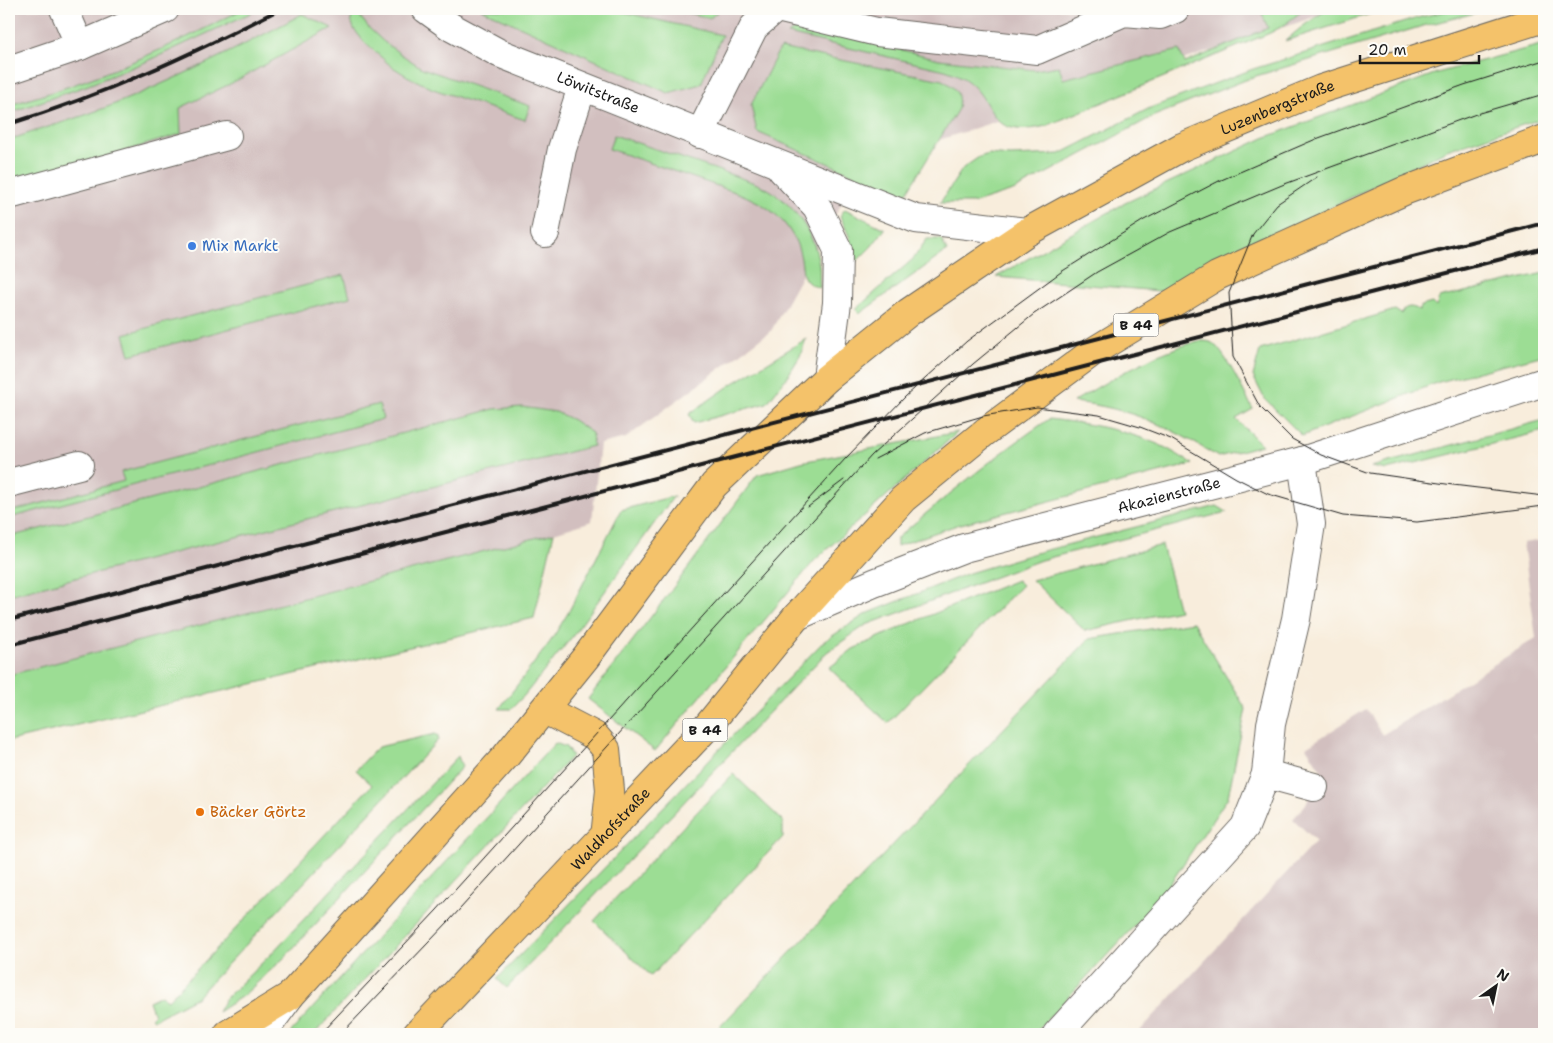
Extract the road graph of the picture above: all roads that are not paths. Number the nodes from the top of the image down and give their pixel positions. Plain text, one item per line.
1 (64, 9) edge
2 (165, 9) edge
3 (426, 9) edge
4 (775, 9) edge
5 (781, 9) edge
6 (1175, 9) edge
7 (1126, 10) edge
8 (1544, 18) edge
9 (80, 46) junction
10 (9, 70) edge
11 (582, 87) junction
12 (700, 134) junction
13 (228, 136) dead end
14 (1544, 139) edge
15 (778, 165) junction
16 (9, 197) edge
17 (9, 213) edge
18 (1027, 232) junction
19 (545, 233) dead end
20 (827, 378) junction
21 (1544, 382) edge
22 (1302, 461) junction
23 (80, 465) dead end
24 (9, 483) edge
25 (798, 616) junction
26 (545, 710) junction
27 (1266, 774) junction
28 (1314, 787) dead end
29 (605, 837) junction
30 (290, 996) junction
31 (228, 1034) edge
32 (262, 1034) edge
33 (417, 1034) edge
34 (1057, 1034) edge

1 - 9 street
2 - 9 street
3 - 11 street, Löwitstraße
4 - 12 street
5 - 7 street
6 - 7 street
8 - 18 main road, Luzenbergstraße
9 - 10 street
11 - 12 street, Löwitstraße
11 - 19 street
12 - 15 street, Löwitstraße
13 - 16 street
14 - 25 main road, B 44
15 - 18 street, Löwitstraße
15 - 20 street, Löwitstraße
16 - 17 street
18 - 20 main road, Luzenbergstraße
20 - 26 main road, Luzenbergstraße
21 - 22 street, Akazienstraße
22 - 25 street, Akazienstraße
22 - 27 street
23 - 24 street
25 - 29 main road, Waldhofstraße / B 44
26 - 29 main road
26 - 30 main road
27 - 28 street
27 - 34 street
29 - 33 main road, Waldhofstraße / B 44
30 - 31 main road
30 - 32 street

